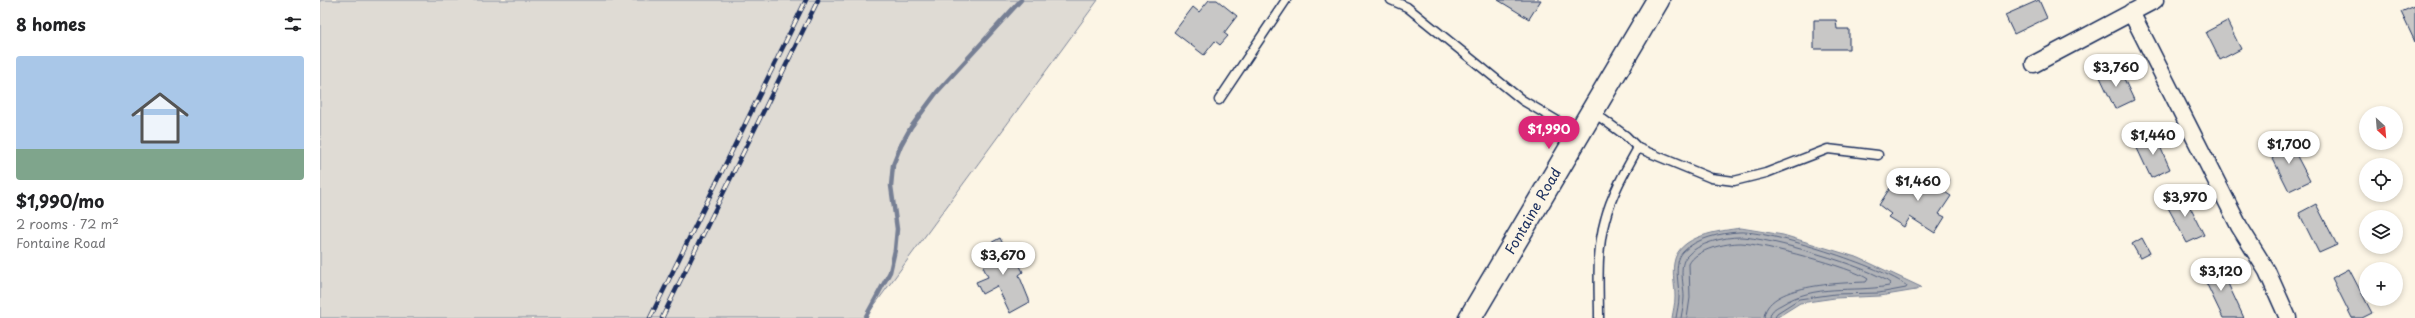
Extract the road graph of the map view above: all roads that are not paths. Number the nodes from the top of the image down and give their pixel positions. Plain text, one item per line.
1 (1286, 0) edge
2 (1391, 0) edge
3 (1658, 0) edge
4 (2155, 0) edge
5 (2131, 12) junction
6 (2034, 64) dead end
7 (1218, 100) dead end
8 (1592, 111) junction
9 (1579, 133) junction
10 (1638, 148) junction
11 (1878, 155) dead end
12 (1470, 318) edge
13 (1599, 318) edge
14 (2288, 318) edge

1 - 7 lane
2 - 9 lane
3 - 8 main road, Fontaine Road
4 - 5 street
5 - 6 street
5 - 14 street
8 - 9 main road, Fontaine Road
8 - 10 lane
9 - 12 main road, Fontaine Road
10 - 11 lane
10 - 13 lane

